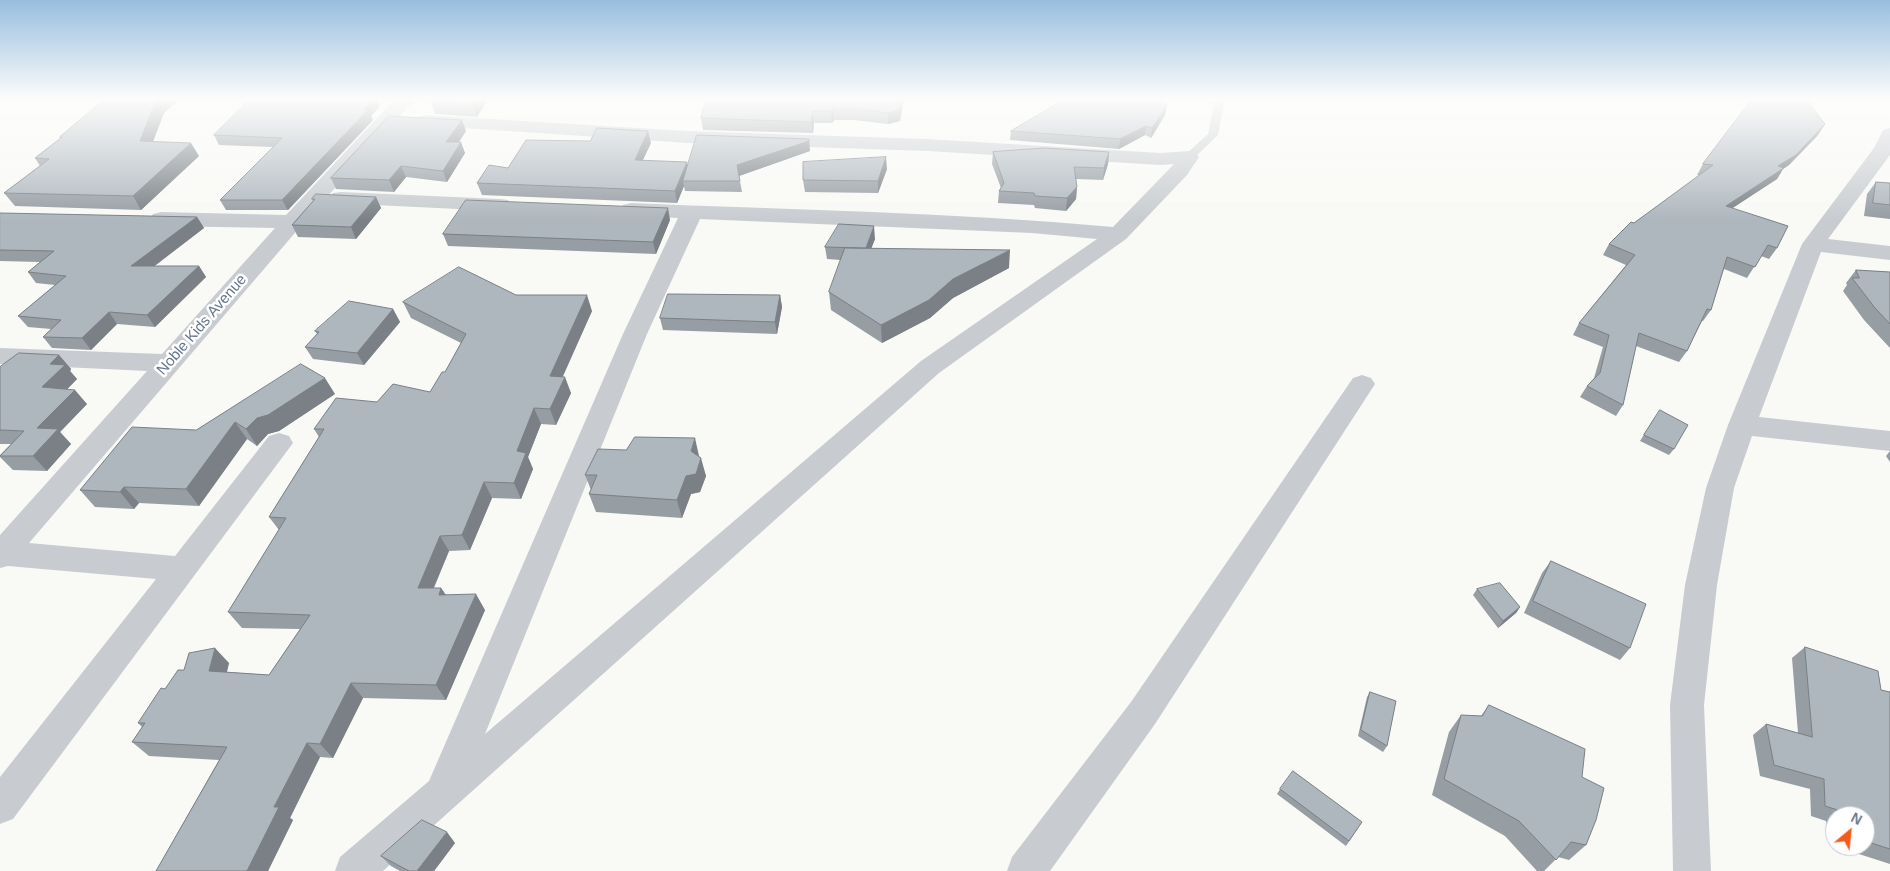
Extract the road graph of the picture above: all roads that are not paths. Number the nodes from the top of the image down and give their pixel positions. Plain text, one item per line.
1 (369, 139) edge
2 (735, 139) edge
3 (1209, 139) edge
4 (1888, 139) edge
5 (1190, 157) junction
6 (314, 197) junction
7 (523, 206) edge
8 (613, 209) edge
9 (692, 212) junction
10 (144, 219) edge
11 (292, 222) junction
12 (1118, 234) junction
13 (1812, 244) junction
14 (1890, 253) edge
15 (0, 356) edge
16 (168, 364) junction
17 (1362, 384) dead end
18 (1742, 425) junction
19 (1890, 441) edge
20 (279, 444) dead end
21 (1, 554) edge
22 (183, 569) junction
23 (442, 794) junction
24 (0, 806) edge
25 (354, 871) edge
26 (1026, 871) edge
27 (1692, 871) edge

1 - 6 street, Noble Kids Avenue
2 - 5 street
3 - 5 lane
4 - 13 street
5 - 12 street
6 - 7 street
6 - 11 street, Noble Kids Avenue
8 - 9 street
9 - 12 street
9 - 23 street
10 - 11 street
11 - 16 street, Noble Kids Avenue
12 - 23 street
13 - 14 street
13 - 18 street
15 - 16 street
16 - 21 street, Noble Kids Avenue
17 - 26 street
18 - 19 street
18 - 27 street
20 - 22 street
21 - 22 street
22 - 24 street
23 - 25 street

